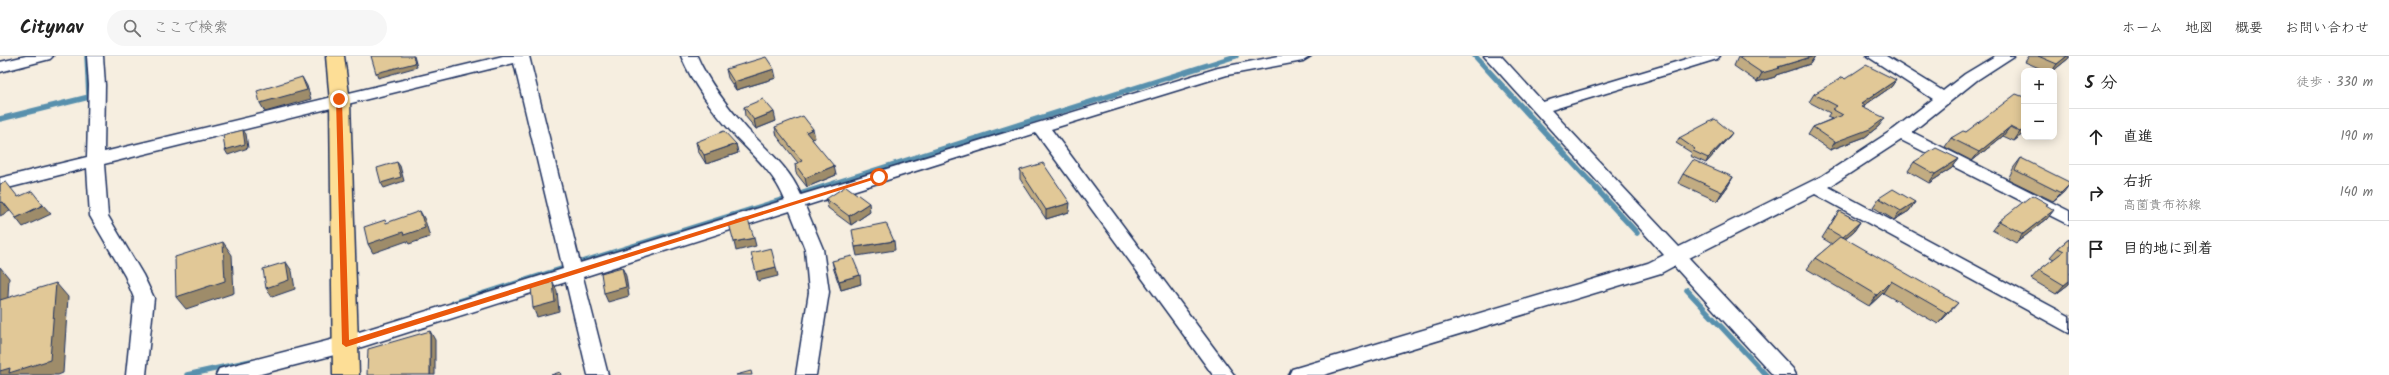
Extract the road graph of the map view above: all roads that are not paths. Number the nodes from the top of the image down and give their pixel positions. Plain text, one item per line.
1 (45, 56) edge
2 (95, 56) edge
3 (335, 56) edge
4 (520, 56) edge
5 (689, 56) edge
6 (1302, 56) edge
7 (1492, 56) edge
8 (1712, 56) edge
9 (1875, 56) edge
10 (2006, 56) edge
11 (0, 67) edge
12 (1942, 98) junction
13 (340, 101) junction
14 (1540, 108) junction
15 (1040, 126) junction
16 (1900, 133) junction
17 (95, 159) junction
18 (0, 184) edge
19 (1816, 187) junction
20 (796, 204) junction
21 (2069, 219) edge
22 (1677, 258) junction
23 (573, 274) junction
24 (2069, 325) edge
25 (346, 344) junction
26 (136, 375) edge
27 (226, 375) edge
28 (346, 375) edge
29 (598, 375) edge
30 (806, 375) edge
31 (1224, 375) edge
32 (1299, 375) edge
33 (1786, 375) edge

1 - 11 street
2 - 17 street
3 - 13 main road
4 - 13 street
4 - 23 street
5 - 20 street
6 - 15 street
7 - 14 street
8 - 14 street
9 - 12 street
10 - 12 street
12 - 16 street
13 - 17 street
13 - 25 main road
14 - 22 street
15 - 20 street
15 - 31 street
16 - 19 street
16 - 21 street
17 - 18 street
17 - 26 street
19 - 22 street
19 - 24 street
20 - 23 street
20 - 30 street
22 - 32 street
22 - 33 street
23 - 25 street
23 - 29 street
25 - 27 street
25 - 28 main road

